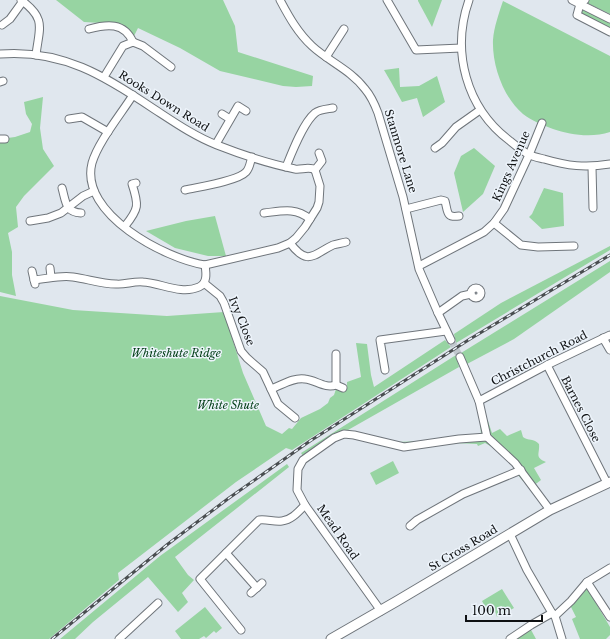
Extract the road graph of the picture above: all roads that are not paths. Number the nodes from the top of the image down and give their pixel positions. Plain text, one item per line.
1 (387, 0) edge
2 (469, 0) edge
3 (572, 0) edge
4 (22, 1) edge
5 (283, 1) edge
6 (582, 2) edge
7 (610, 19) edge
8 (2, 25) dead end
9 (89, 29) dead end
10 (344, 29) dead end
11 (610, 32) edge
12 (133, 42) junction
13 (461, 48) junction
14 (0, 54) edge
15 (36, 55) junction
16 (326, 57) junction
17 (171, 68) dead end
18 (104, 77) junction
19 (133, 95) junction
20 (333, 108) dead end
21 (480, 110) junction
22 (246, 111) dead end
23 (222, 114) dead end
24 (69, 119) dead end
25 (230, 119) junction
26 (542, 123) dead end
27 (108, 132) junction
28 (216, 144) junction
29 (435, 148) dead end
30 (319, 153) dead end
31 (529, 155) junction
32 (252, 157) junction
33 (610, 164) edge
34 (286, 167) junction
35 (592, 167) junction
36 (315, 170) junction
37 (136, 183) dead end
38 (62, 188) dead end
39 (185, 190) dead end
40 (94, 191) junction
41 (68, 208) junction
42 (594, 208) dead end
43 (406, 209) junction
44 (264, 213) dead end
45 (81, 214) dead end
46 (459, 216) dead end
47 (310, 219) junction
48 (30, 221) dead end
49 (494, 223) junction
50 (125, 226) junction
51 (346, 242) dead end
52 (290, 243) junction
53 (574, 246) dead end
54 (205, 265) junction
55 (419, 266) junction
56 (50, 268) dead end
57 (32, 271) dead end
58 (51, 277) junction
59 (204, 283) junction
60 (471, 294) dead end
61 (438, 313) junction
62 (446, 331) junction
63 (607, 337) edge
64 (451, 340) tunnel mouth
65 (610, 350) edge
66 (336, 354) dead end
67 (460, 357) tunnel mouth
68 (547, 365) junction
69 (385, 370) dead end
70 (271, 389) junction
71 (479, 401) junction
72 (295, 418) dead end
73 (487, 437) junction
74 (521, 470) junction
75 (609, 482) edge
76 (305, 505) junction
77 (550, 510) junction
78 (410, 526) dead end
79 (510, 534) junction
80 (226, 553) junction
81 (610, 568) edge
82 (587, 582) junction
83 (250, 593) dead end
84 (158, 603) dead end
85 (380, 611) junction
86 (554, 614) junction
87 (610, 617) edge
88 (241, 630) dead end
89 (119, 639) edge
90 (331, 639) edge
91 (510, 639) edge
92 (562, 639) edge

1 - 13 street
2 - 13 street
3 - 6 street
4 - 8 street
4 - 15 street
5 - 16 street, Stanmore Lane
6 - 7 street
6 - 11 street
9 - 12 street
10 - 16 street
12 - 17 street
12 - 18 street
13 - 21 street
14 - 15 street, Rooks Down Road
15 - 18 street, Rooks Down Road
16 - 43 street, Stanmore Lane
18 - 19 street, Rooks Down Road
19 - 27 street
19 - 28 street, Rooks Down Road
20 - 34 street
21 - 29 street
21 - 31 street
22 - 25 street
23 - 25 street
24 - 27 street
25 - 28 street
26 - 31 street, Kings Avenue
27 - 40 street
28 - 32 street, Rooks Down Road
30 - 36 street
31 - 35 street
31 - 49 street, Kings Avenue
32 - 34 street, Rooks Down Road
32 - 39 street
33 - 35 street
34 - 36 street, Rooks Down Road
35 - 42 street
36 - 47 street
37 - 50 street
38 - 41 street
40 - 41 street
40 - 50 street
41 - 45 street
41 - 48 street
43 - 46 street
43 - 55 street, Stanmore Lane
44 - 47 street
47 - 52 street
49 - 53 street
49 - 55 street, Kings Avenue
50 - 54 street
51 - 52 street
52 - 54 street
54 - 59 street
55 - 61 street, Stanmore Lane
56 - 58 street
57 - 58 street
58 - 59 street
59 - 70 street, Ivy Close
60 - 61 street
61 - 62 street, Stanmore Lane
62 - 64 street, Stanmore Lane
62 - 69 street
63 - 65 street
63 - 68 street, Christchurch Road
66 - 70 street
67 - 71 street
68 - 71 street, Christchurch Road
68 - 75 street, Barnes Close
70 - 72 street, Ivy Close
71 - 73 street
73 - 74 street
73 - 76 street, Mead Road
74 - 77 street
74 - 78 street
75 - 77 main road, St Cross Road
76 - 80 street
76 - 85 street, Mead Road
77 - 79 main road, St Cross Road
79 - 85 main road, St Cross Road
79 - 86 street
80 - 83 street
80 - 88 street
81 - 82 street
82 - 86 street
82 - 87 street
84 - 89 street
85 - 90 main road, St Cross Road
86 - 91 street
86 - 92 street

